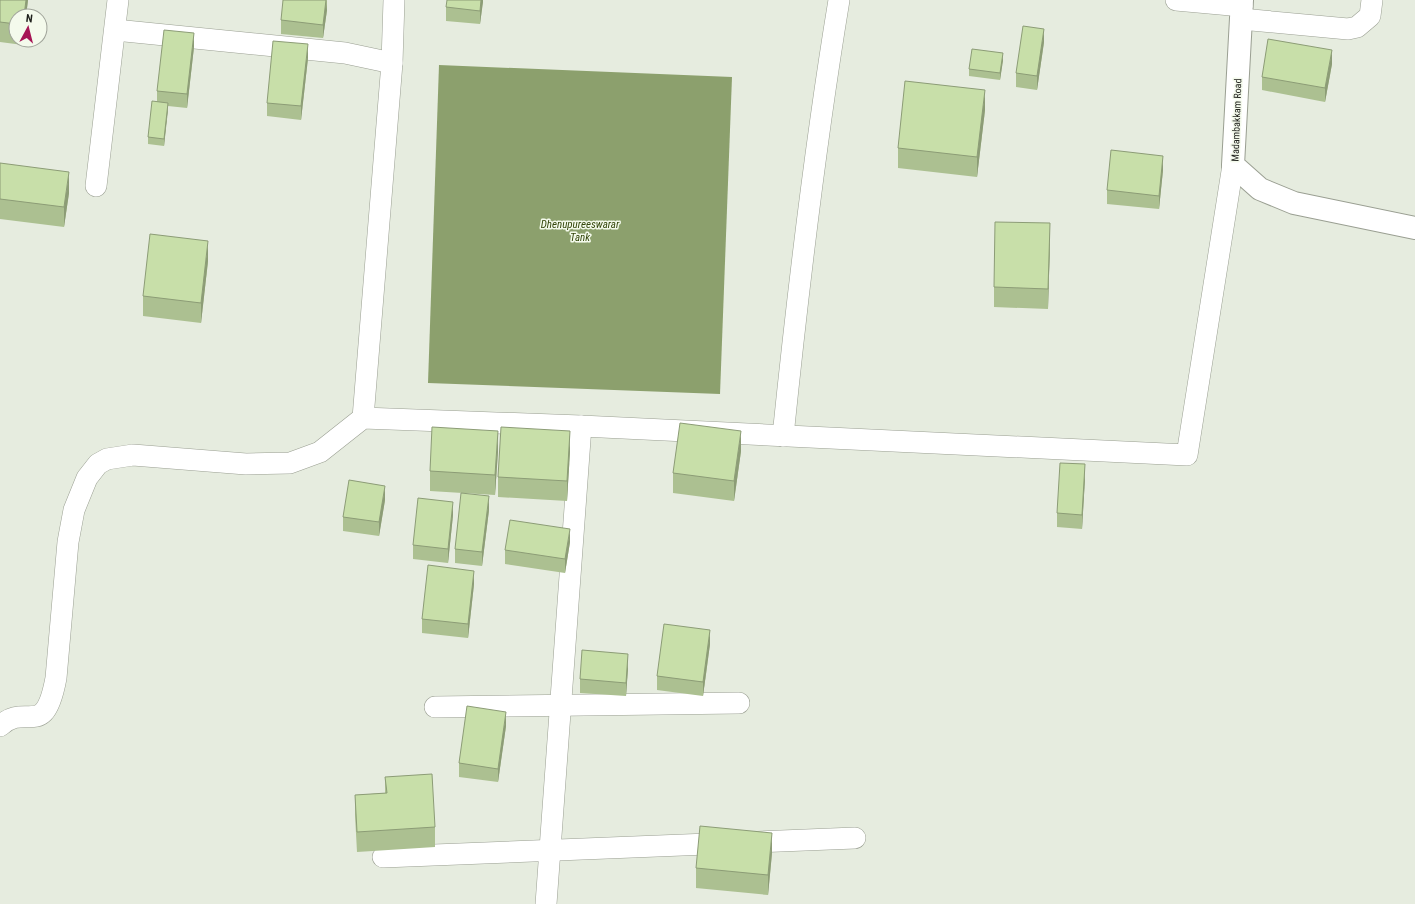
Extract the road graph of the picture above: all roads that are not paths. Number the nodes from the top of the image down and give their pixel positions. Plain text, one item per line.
1 (118, 0) edge
2 (394, 0) edge
3 (839, 0) edge
4 (1176, 0) edge
5 (1372, 0) edge
6 (1242, 8) edge
7 (115, 30) junction
8 (392, 63) junction
9 (1233, 165) junction
10 (96, 186) dead end
11 (1415, 228) edge
12 (363, 418) junction
13 (581, 426) junction
14 (783, 436) junction
15 (739, 703) dead end
16 (560, 706) junction
17 (436, 707) dead end
18 (0, 726) edge
19 (856, 838) dead end
20 (550, 849) junction
21 (383, 857) dead end
22 (546, 904) edge

1 - 7 street
2 - 8 street
3 - 14 street
4 - 6 street
5 - 6 street
6 - 9 street, Madambakkam Road
7 - 8 street
7 - 10 street
8 - 12 street
9 - 11 street, Madambakkam Road
9 - 14 street
12 - 13 street
12 - 18 street
13 - 14 street
13 - 16 street
15 - 16 street
16 - 17 street
16 - 20 street
19 - 20 street
20 - 21 street
20 - 22 street

